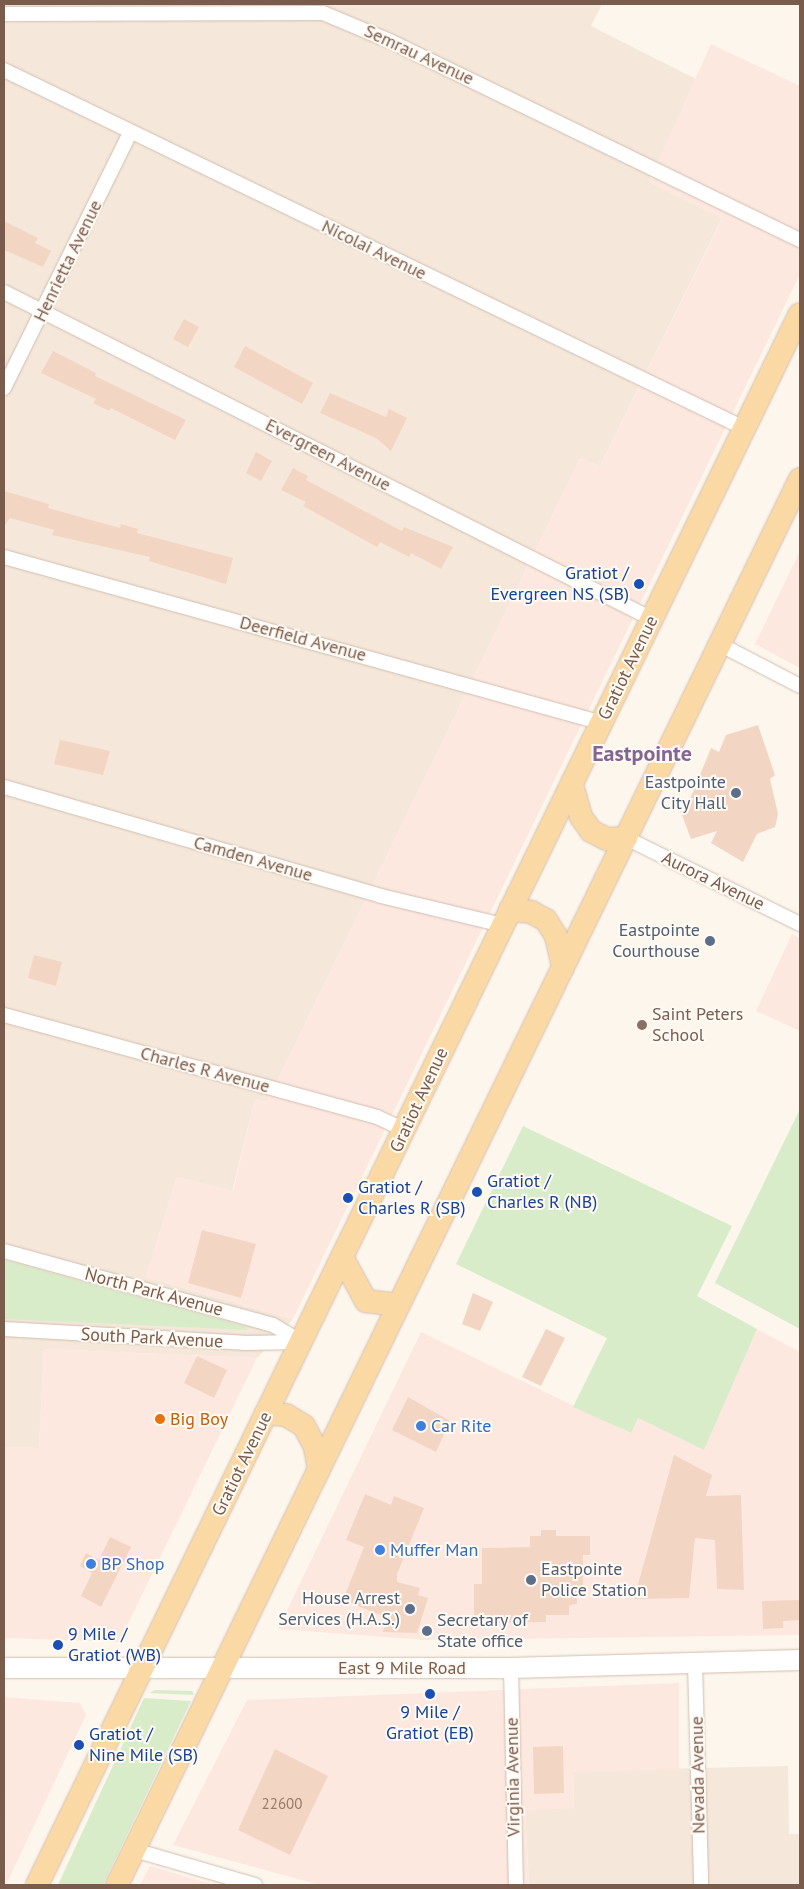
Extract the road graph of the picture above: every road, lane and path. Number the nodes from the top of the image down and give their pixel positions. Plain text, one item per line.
1 (4, 14) edge
2 (4, 70) edge
3 (130, 133) junction
4 (800, 240) edge
5 (4, 292) edge
6 (45, 312) junction
7 (800, 314) edge
8 (4, 388) edge
9 (744, 428) junction
10 (800, 479) edge
11 (4, 557) edge
12 (652, 619) junction
13 (719, 644) junction
14 (800, 686) edge
15 (602, 722) junction
16 (572, 785) junction
17 (4, 787) edge
18 (626, 838) junction
19 (507, 918) junction
20 (800, 924) edge
21 (563, 967) junction
22 (4, 1015) edge
23 (405, 1130) junction
24 (4, 1251) edge
25 (342, 1257) junction
26 (399, 1305) junction
27 (4, 1330) edge
28 (301, 1342) junction
29 (266, 1413) junction
30 (319, 1470) junction
31 (800, 1660) edge
32 (695, 1664) junction
33 (4, 1668) edge
34 (511, 1668) junction
35 (143, 1669) junction
36 (222, 1669) junction
37 (134, 1850) junction
38 (37, 1885) edge
39 (117, 1885) edge
40 (255, 1885) edge
41 (516, 1885) edge
42 (701, 1885) edge

1 - 4 street, Semrau Avenue
2 - 3 street, Nicolai Avenue
3 - 6 street, Henrietta Avenue
3 - 9 street, Nicolai Avenue
5 - 6 street, Evergreen Avenue
6 - 8 street, Henrietta Avenue
6 - 12 street, Evergreen Avenue
7 - 9 main road, Gratiot Avenue
9 - 12 main road, Gratiot Avenue
10 - 13 main road
11 - 15 street, Deerfield Avenue
12 - 15 main road, Gratiot Avenue
13 - 14 street
13 - 18 main road
15 - 16 main road, Gratiot Avenue
16 - 18 main road
16 - 19 main road, Gratiot Avenue
17 - 19 street, Camden Avenue
18 - 20 street, Aurora Avenue
18 - 21 main road
19 - 21 main road
19 - 23 main road, Gratiot Avenue
21 - 26 main road
22 - 23 street, Charles R Avenue
23 - 25 main road, Gratiot Avenue
24 - 28 street, North Park Avenue
25 - 26 main road
25 - 28 main road, Gratiot Avenue
26 - 30 main road
27 - 28 street, South Park Avenue
28 - 29 main road, Gratiot Avenue
29 - 30 main road
29 - 35 main road, Gratiot Avenue
30 - 36 main road
31 - 32 main road, East 9 Mile Road
32 - 34 main road, East 9 Mile Road
32 - 42 street, Nevada Avenue
33 - 35 main road, East 9 Mile Road
34 - 36 main road, East 9 Mile Road
34 - 41 street, Virginia Avenue
35 - 36 main road, East 9 Mile Road
35 - 38 main road, Gratiot Avenue
36 - 37 main road
37 - 39 main road
37 - 40 street

